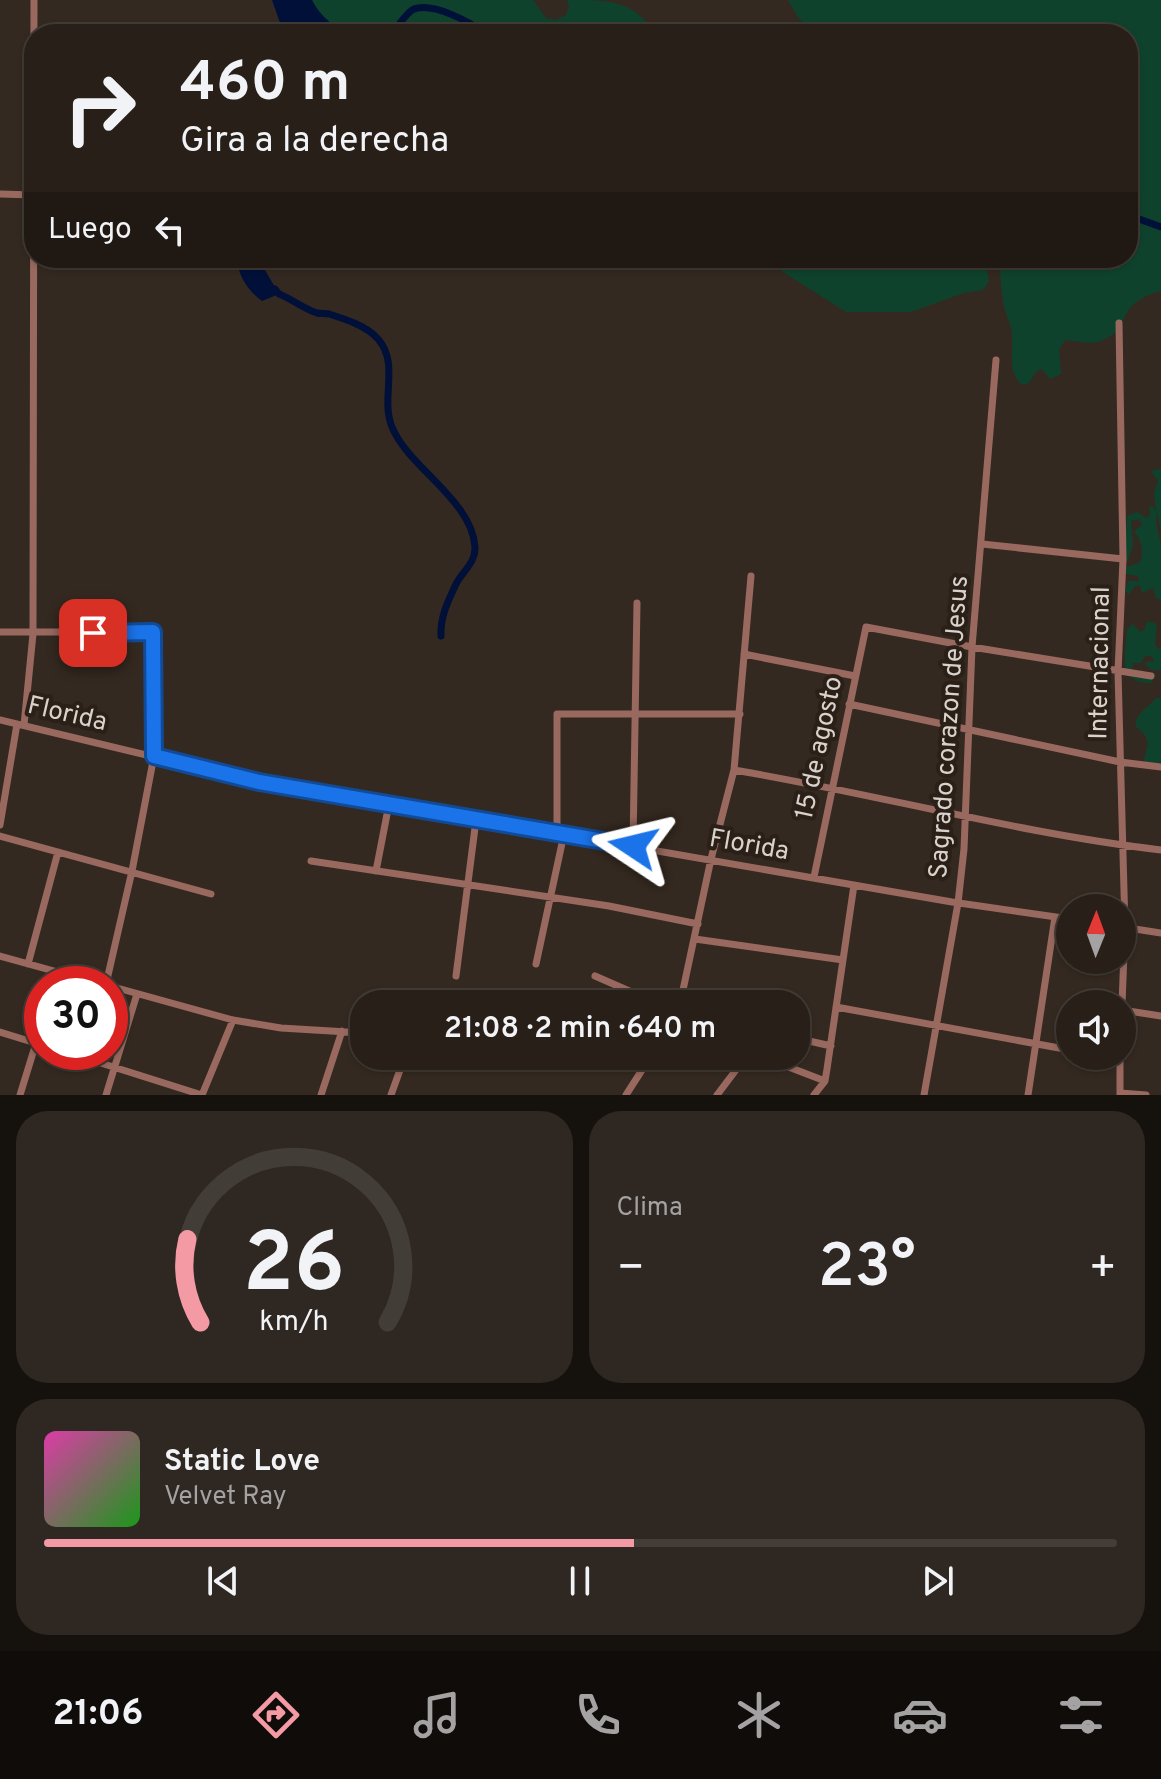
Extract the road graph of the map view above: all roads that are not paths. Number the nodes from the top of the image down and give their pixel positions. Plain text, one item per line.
1 (34, 0) edge
2 (34, 24) edge
3 (0, 194) edge
4 (24, 195) edge
5 (33, 268) edge
6 (1119, 323) dead end
7 (996, 360) dead end
8 (982, 544) junction
9 (1123, 559) junction
10 (751, 576) dead end
11 (637, 603) dead end
12 (0, 632) edge
13 (33, 634) junction
14 (972, 647) junction
15 (744, 654) junction
16 (1118, 672) junction
17 (855, 676) junction
18 (1151, 676) dead end
19 (849, 704) junction
20 (740, 714) junction
21 (636, 715) junction
22 (0, 720) edge
23 (20, 724) junction
24 (967, 731) junction
25 (154, 756) junction
26 (1120, 762) junction
27 (1161, 767) edge
28 (734, 770) junction
29 (832, 787) junction
30 (389, 804) junction
31 (965, 818) junction
32 (476, 820) junction
33 (0, 825) edge
34 (560, 834) junction
35 (0, 836) edge
36 (633, 846) junction
37 (1123, 846) junction
38 (1161, 850) edge
39 (58, 852) junction
40 (711, 859) junction
41 (311, 861) dead end
42 (132, 871) junction
43 (376, 871) junction
44 (814, 877) junction
45 (854, 885) junction
46 (468, 886) junction
47 (211, 894) dead end
48 (1124, 894) edge
49 (551, 898) junction
50 (958, 903) junction
51 (1055, 917) joint
52 (698, 924) junction
53 (1136, 929) edge
54 (1161, 933) edge
55 (695, 939) junction
56 (0, 956) edge
57 (843, 960) junction
58 (28, 964) junction
59 (536, 964) dead end
60 (35, 966) edge
61 (110, 966) edge
62 (456, 976) dead end
63 (595, 976) dead end
64 (627, 990) edge
65 (683, 990) edge
66 (128, 991) edge
67 (137, 994) junction
68 (836, 1007) junction
69 (1136, 1012) edge
70 (1161, 1016) edge
71 (233, 1020) junction
72 (128, 1023) edge
73 (937, 1025) junction
74 (342, 1031) junction
75 (0, 1032) edge
76 (350, 1032) edge
77 (24, 1039) edge
78 (810, 1041) edge
79 (1036, 1043) junction
80 (831, 1046) junction
81 (1056, 1047) edge
82 (29, 1070) edge
83 (114, 1070) edge
84 (127, 1070) edge
85 (400, 1070) edge
86 (642, 1070) edge
87 (736, 1070) edge
88 (796, 1070) edge
89 (1120, 1070) edge
90 (825, 1081) junction
91 (1120, 1094) edge
92 (20, 1095) edge
93 (106, 1095) edge
94 (202, 1095) edge
95 (321, 1095) edge
96 (391, 1095) edge
97 (626, 1095) edge
98 (717, 1095) edge
99 (814, 1095) edge
100 (924, 1095) edge
101 (1028, 1095) edge
102 (1146, 1095) edge

1 - 2 street
3 - 4 street
5 - 13 street
6 - 9 street, Internacional
7 - 8 street, Sagrado corazon de Jesus
8 - 9 street
8 - 14 street, Sagrado corazon de Jesus
9 - 16 street, Internacional
10 - 15 street
11 - 21 street
12 - 13 street
13 - 23 street
13 - 25 street
14 - 16 street
14 - 17 street, 15 de agosto
14 - 24 street, Sagrado corazon de Jesus
15 - 17 street
15 - 20 street
16 - 18 street
16 - 26 street, Internacional
17 - 19 street, 15 de agosto
19 - 24 street
19 - 29 street, 15 de agosto
20 - 21 street
20 - 28 street
21 - 34 street
21 - 36 street
22 - 23 street, Florida
23 - 25 street, Florida
23 - 33 street
24 - 26 street
24 - 31 street, Sagrado corazon de Jesus
25 - 30 street, Florida
25 - 42 street
26 - 27 street
26 - 37 street, Internacional
28 - 29 street
28 - 40 street
29 - 31 street
29 - 44 street, 15 de agosto
30 - 32 street, Florida
30 - 43 street
31 - 37 street
31 - 50 street, Sagrado corazon de Jesus
32 - 34 street, Florida
32 - 46 street
34 - 36 street, Florida
34 - 49 street
35 - 39 street
36 - 40 street, Florida
37 - 38 street
37 - 48 street, Internacional
39 - 42 street
39 - 58 street
40 - 44 street, Florida
40 - 52 street
41 - 43 street
42 - 47 street
42 - 61 street
43 - 46 street
44 - 45 street, Florida
45 - 50 street, Florida
45 - 57 street
46 - 49 street
46 - 62 street
49 - 52 street
49 - 59 street
50 - 51 street, Florida
50 - 73 street, Sagrado corazon de Jesus
51 - 79 street
52 - 55 street
53 - 54 street
55 - 57 street
55 - 65 street
56 - 58 street
57 - 68 street
58 - 60 street
63 - 64 street
66 - 67 street
67 - 71 street
67 - 72 street
68 - 73 street
68 - 80 street
69 - 70 street
71 - 74 street
71 - 94 street
73 - 79 street
73 - 100 street, Sagrado corazon de Jesus
74 - 76 street
74 - 95 street
75 - 77 street
78 - 80 street
79 - 81 street
79 - 101 street
80 - 90 street
82 - 92 street
83 - 93 street
84 - 94 street
85 - 96 street
86 - 97 street
87 - 98 street
88 - 90 street
89 - 91 street
90 - 99 street
91 - 102 street

